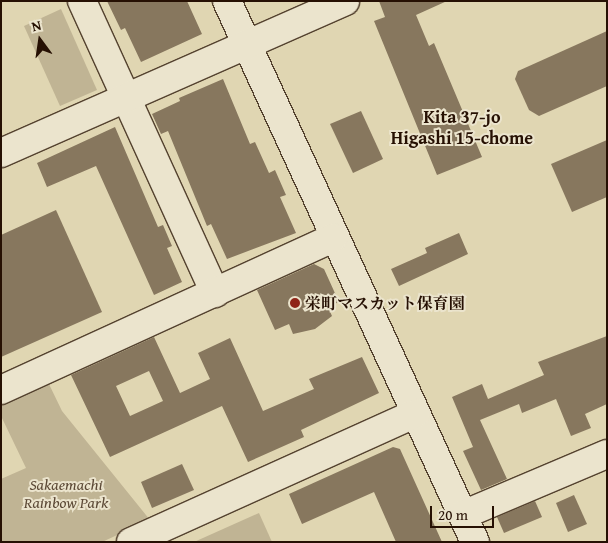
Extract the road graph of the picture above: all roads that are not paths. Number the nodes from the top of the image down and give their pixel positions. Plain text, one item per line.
1 (82, 1) edge
2 (227, 1) edge
3 (345, 1) edge
4 (247, 45) junction
5 (127, 99) junction
6 (1, 153) edge
7 (333, 238) junction
8 (215, 293) junction
9 (1, 390) edge
10 (416, 414) junction
11 (607, 454) edge
12 (463, 515) junction
13 (131, 542) edge
14 (475, 542) edge

1 - 5 street
2 - 4 street
3 - 4 street
4 - 5 street
4 - 7 street
5 - 6 street
5 - 8 street
7 - 8 street
7 - 10 street
8 - 9 street
10 - 12 street
10 - 13 street
11 - 12 street
12 - 14 street

